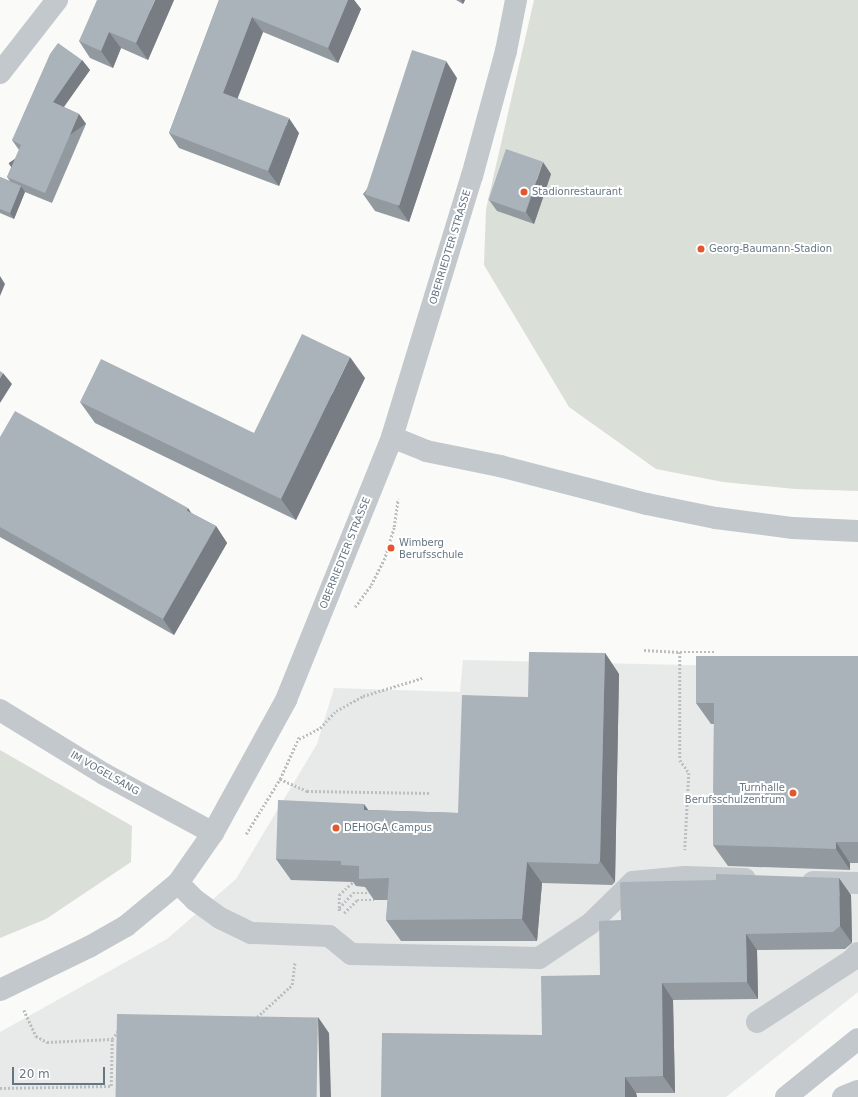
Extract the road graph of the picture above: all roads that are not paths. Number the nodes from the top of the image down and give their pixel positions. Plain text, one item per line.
1 (57, 0) edge
2 (516, 0) edge
3 (0, 73) edge
4 (392, 437) junction
5 (858, 531) edge
6 (0, 710) edge
7 (213, 833) junction
8 (764, 880) edge
9 (795, 881) edge
10 (178, 883) junction
11 (858, 883) edge
12 (858, 953) edge
13 (0, 990) edge
14 (757, 1022) dead end
15 (858, 1040) edge
16 (858, 1091) edge
17 (786, 1097) edge
18 (843, 1097) edge

1 - 3 street
2 - 4 street, OBERRIEDTER STRASSE
4 - 5 street
4 - 7 street, OBERRIEDTER STRASSE
6 - 7 street, IM VOGELSANG
7 - 10 street, OBERRIEDTER STRASSE
8 - 10 street
9 - 11 street
10 - 13 street, OBERRIEDTER STRASSE
12 - 14 street
15 - 17 street
16 - 18 street

